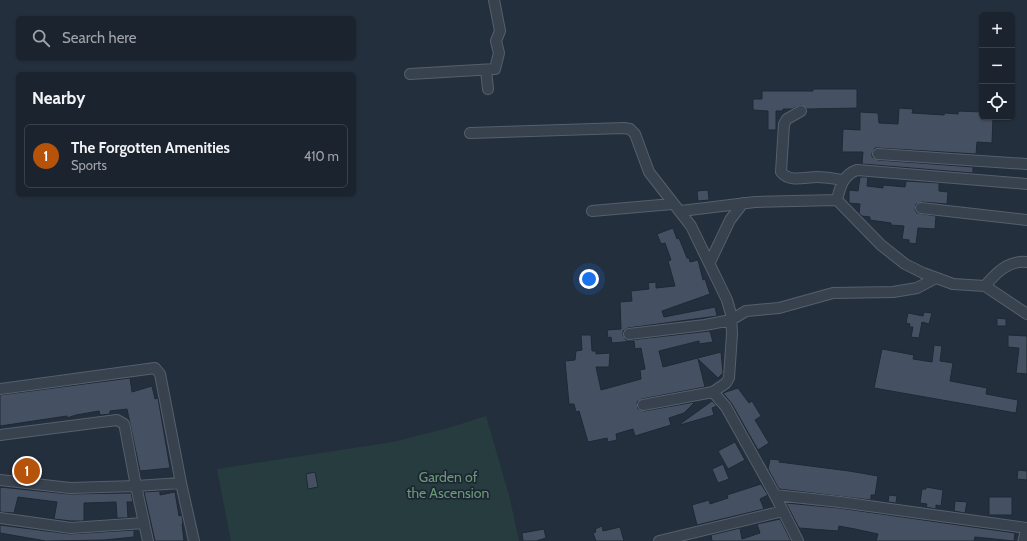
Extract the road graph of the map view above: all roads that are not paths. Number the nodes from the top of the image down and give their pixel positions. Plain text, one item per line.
1 (494, 0) edge
2 (486, 70) junction
3 (410, 74) dead end
4 (488, 89) dead end
5 (801, 111) dead end
6 (470, 133) dead end
7 (878, 154) dead end
8 (1027, 164) edge
9 (843, 180) junction
10 (1027, 184) edge
11 (838, 200) junction
12 (743, 203) junction
13 (672, 204) junction
14 (921, 208) dead end
15 (592, 211) dead end
16 (681, 211) junction
17 (1027, 220) edge
18 (710, 262) junction
19 (1027, 262) edge
20 (936, 278) junction
21 (985, 286) junction
22 (1027, 314) edge
23 (731, 320) junction
24 (630, 334) dead end
25 (0, 389) edge
26 (713, 392) junction
27 (643, 405) dead end
28 (0, 435) edge
29 (0, 480) edge
30 (181, 483) junction
31 (136, 486) junction
32 (775, 495) junction
33 (783, 511) junction
34 (0, 518) edge
35 (144, 523) junction
36 (1027, 528) edge
37 (1027, 533) edge
38 (148, 541) edge
39 (194, 541) edge
40 (659, 541) edge
41 (798, 541) edge
42 (1025, 541) edge

1 - 2 street
2 - 3 street
2 - 4 street
5 - 9 street
6 - 13 street
7 - 8 street
9 - 10 street
9 - 11 street
11 - 12 street
11 - 20 street
12 - 16 street
12 - 18 street
13 - 15 street
13 - 16 street
14 - 17 street
16 - 18 street
18 - 23 street
19 - 21 street
20 - 21 street
20 - 23 street
21 - 22 street
23 - 24 street
23 - 26 street
25 - 30 street
26 - 27 street
26 - 32 street
28 - 31 street
29 - 31 street
30 - 31 street
30 - 39 street
31 - 35 street
32 - 33 street
32 - 36 street
33 - 40 street
33 - 41 street
34 - 35 street
35 - 38 street
37 - 42 street

